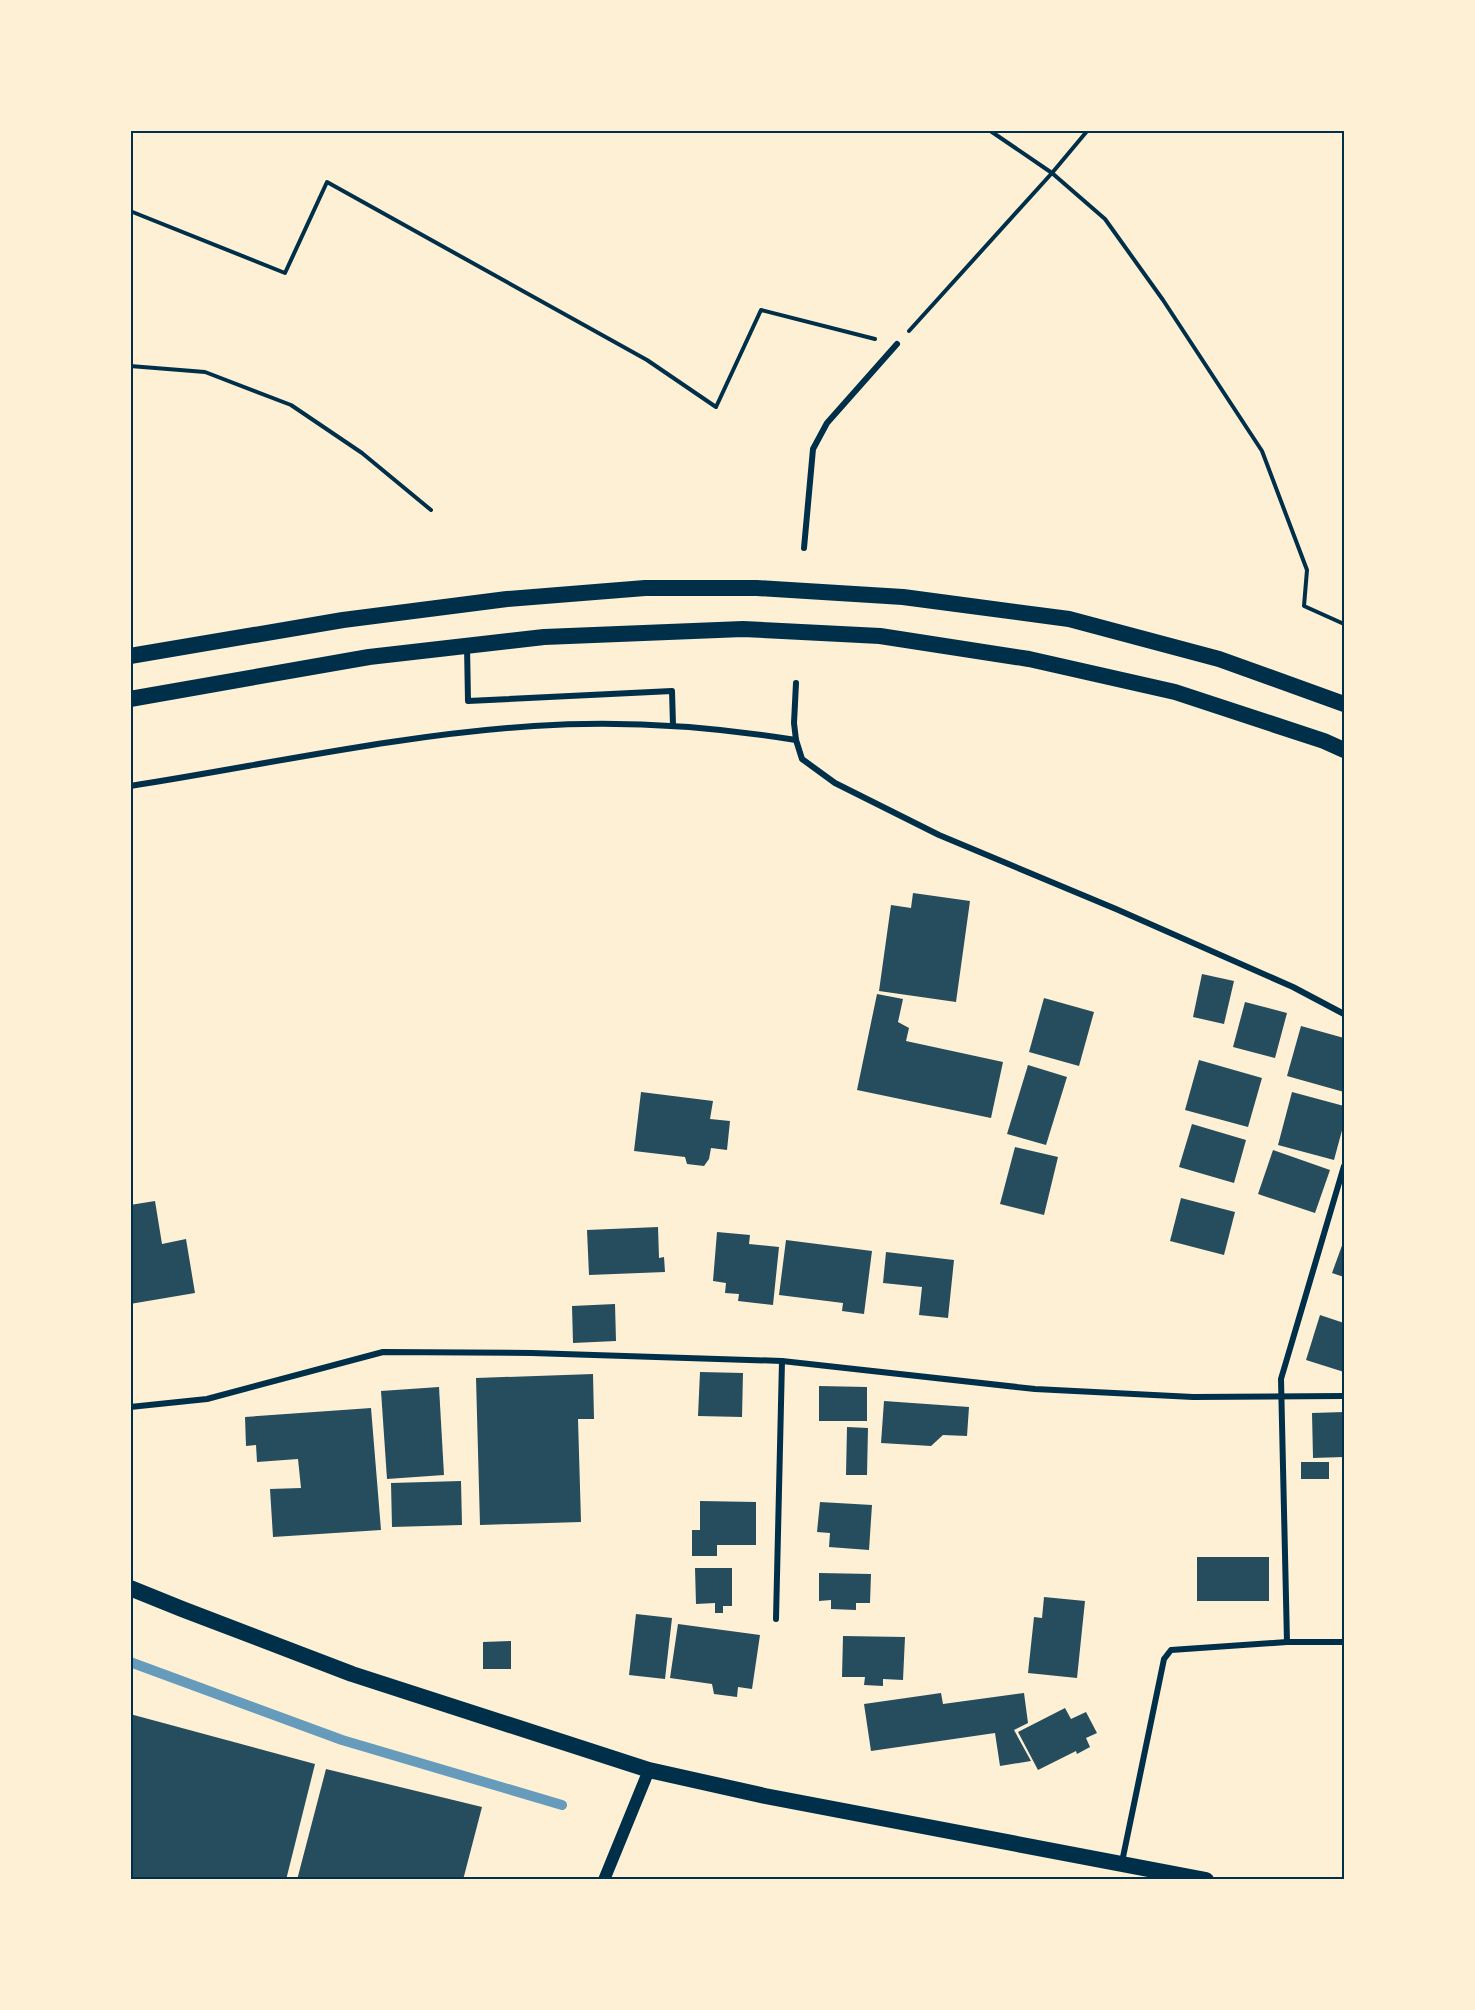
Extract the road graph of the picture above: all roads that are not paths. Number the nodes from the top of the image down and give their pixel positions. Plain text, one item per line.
1 (897, 344) road end
2 (804, 548) dead end
3 (467, 646) junction
4 (130, 656) edge
5 (796, 682) dead end
6 (130, 699) edge
7 (1344, 704) edge
8 (673, 725) junction
9 (796, 741) junction
10 (1344, 750) edge
11 (130, 786) edge
12 (1344, 1014) edge
13 (1344, 1166) edge
14 (782, 1361) junction
15 (1344, 1396) edge
16 (1282, 1398) junction
17 (130, 1407) edge
18 (130, 1588) edge
19 (776, 1619) dead end
20 (1287, 1642) junction
21 (1344, 1642) edge
22 (649, 1770) junction
23 (1122, 1862) junction
24 (604, 1880) edge
25 (1206, 1880) edge

1 - 2 street
3 - 6 highway
3 - 8 street
3 - 10 highway
4 - 7 highway
5 - 9 street
8 - 9 street
8 - 11 street
9 - 12 street
13 - 16 street
14 - 16 street
14 - 17 street
14 - 19 street
15 - 16 street
16 - 20 street
18 - 22 highway
20 - 21 street
20 - 23 street
22 - 23 highway
22 - 24 main road
23 - 25 highway

